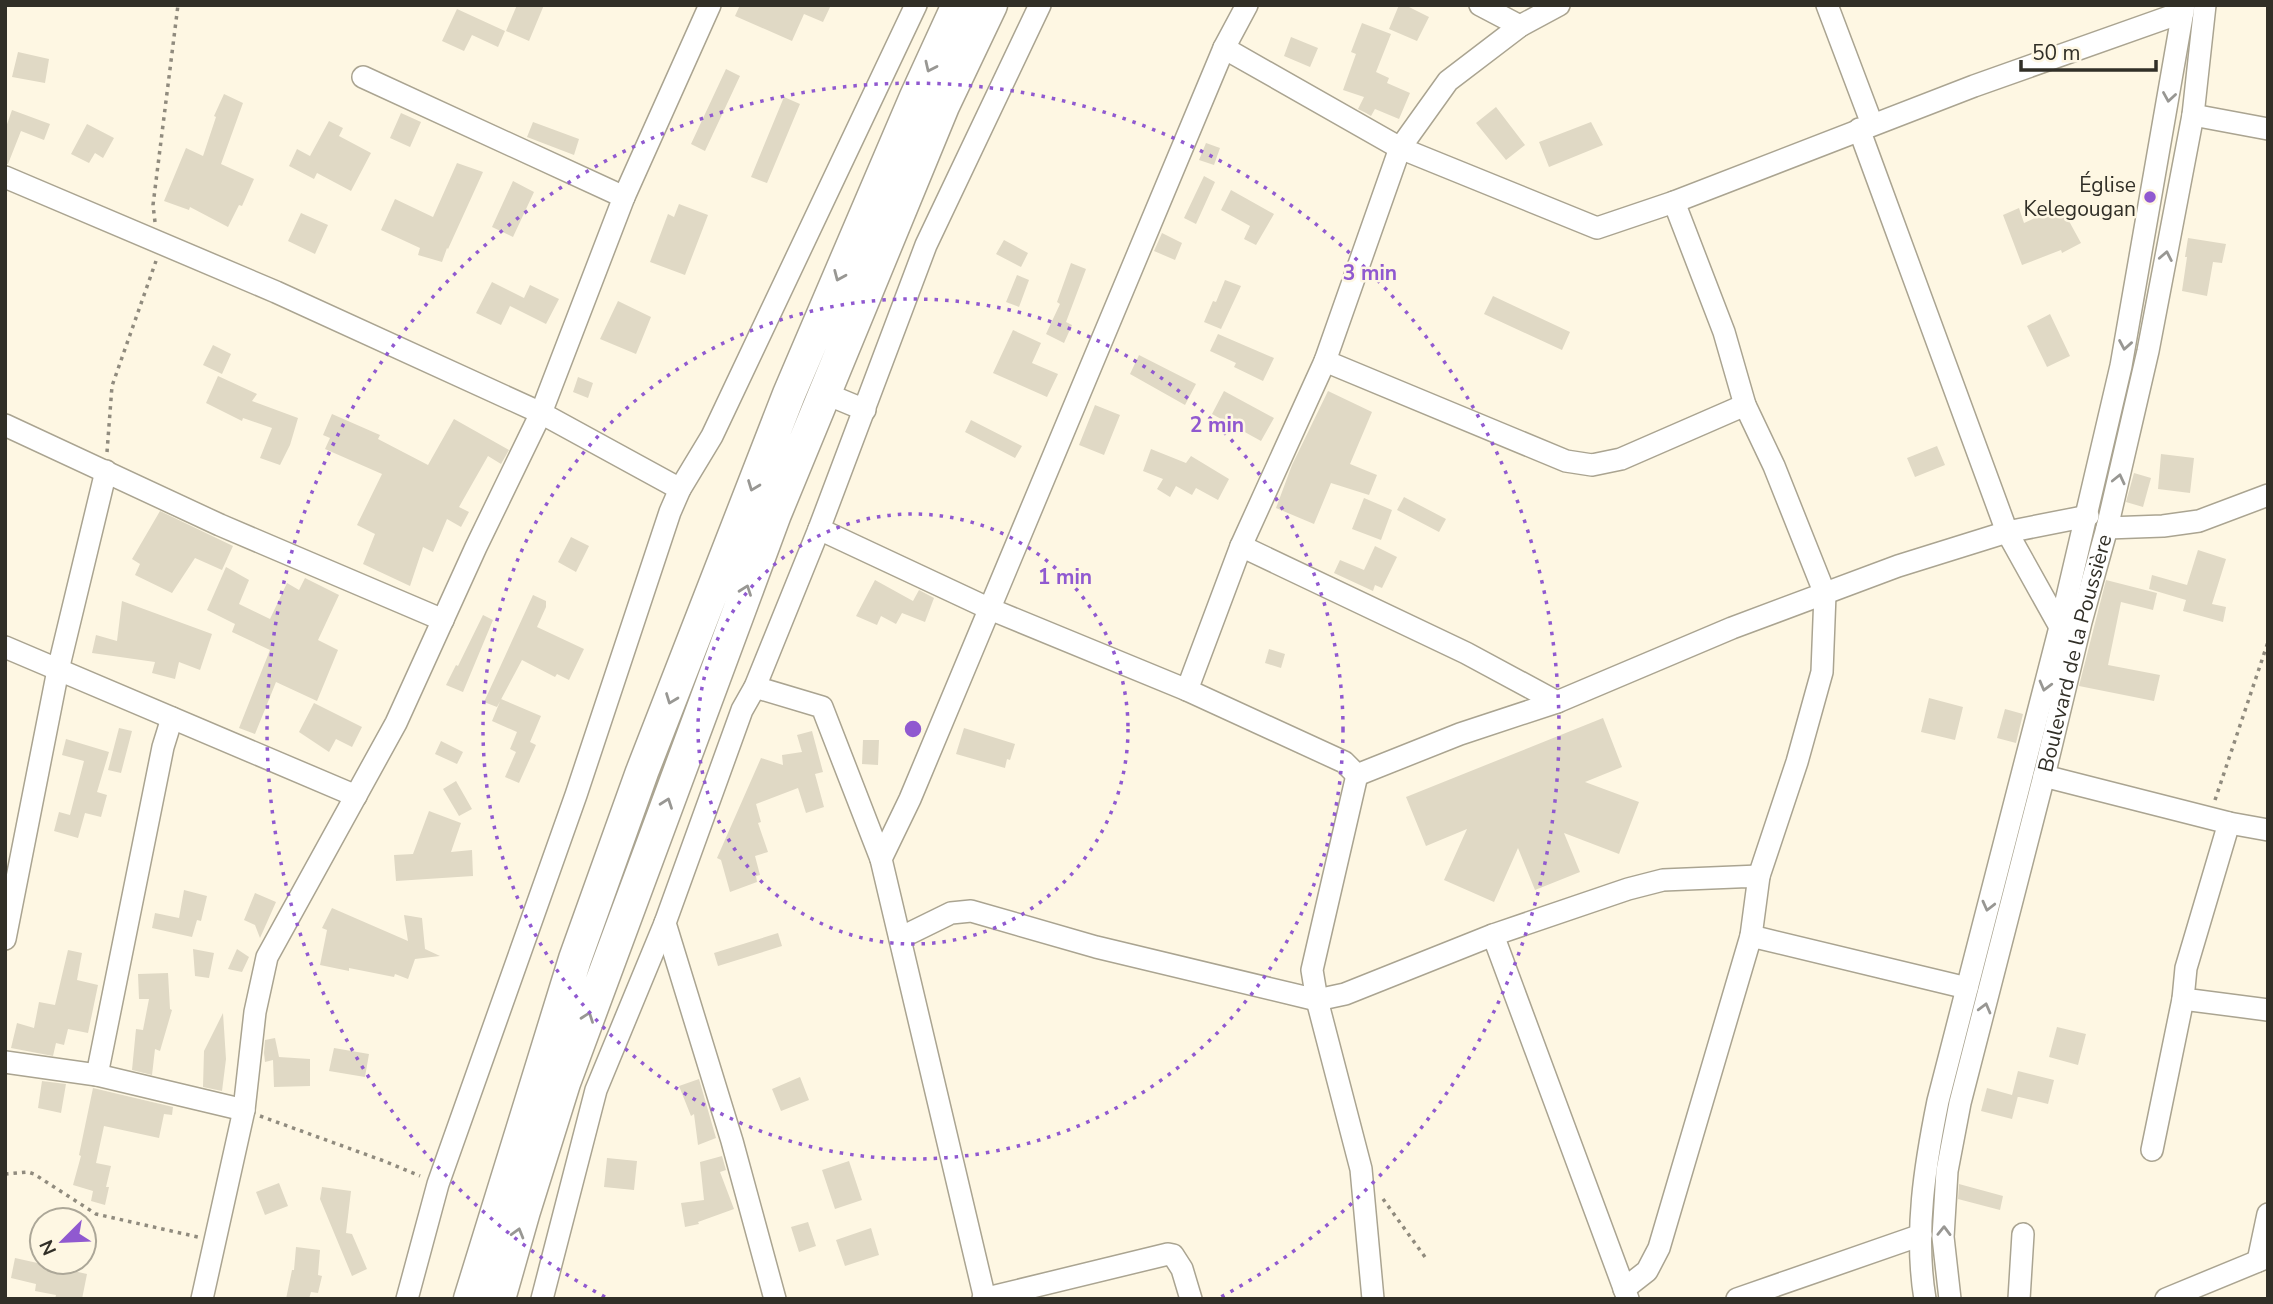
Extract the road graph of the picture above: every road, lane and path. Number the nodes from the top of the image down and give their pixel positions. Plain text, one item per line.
1 (178, 5) edge
2 (916, 5) edge
3 (958, 5) edge
4 (991, 5) edge
5 (1040, 5) edge
6 (1247, 5) edge
7 (1480, 5) edge
8 (1559, 5) edge
9 (1827, 5) edge
10 (2205, 5) edge
11 (703, 8) edge
12 (2183, 9) edge
13 (1520, 26) junction
14 (1224, 48) junction
15 (363, 77) dead end
16 (2193, 115) junction
17 (1866, 127) junction
18 (2268, 129) edge
19 (1400, 148) junction
20 (5, 177) edge
21 (624, 197) junction
22 (1674, 202) junction
23 (158, 242) junction
24 (1325, 360) junction
25 (824, 393) junction
26 (1745, 405) junction
27 (865, 410) junction
28 (541, 413) junction
29 (5, 425) edge
30 (106, 471) junction
31 (680, 489) junction
32 (2268, 495) edge
33 (2088, 516) junction
34 (2107, 528) junction
35 (819, 529) junction
36 (2007, 532) junction
37 (1241, 546) junction
38 (1825, 594) junction
39 (989, 609) junction
40 (443, 620) junction
41 (2060, 627) junction
42 (2268, 642) edge
43 (5, 648) edge
44 (58, 670) junction
45 (755, 687) junction
46 (1187, 690) junction
47 (1557, 702) junction
48 (172, 718) junction
49 (1357, 775) junction
50 (2044, 776) junction
51 (356, 796) junction
52 (2219, 820) junction
53 (2268, 830) edge
54 (881, 859) junction
55 (1759, 876) junction
56 (665, 923) junction
57 (1493, 935) junction
58 (1751, 936) junction
59 (900, 938) junction
60 (5, 939) edge
61 (1966, 988) junction
62 (2183, 999) junction
63 (1317, 1000) junction
64 (2268, 1010) edge
65 (5, 1062) edge
66 (97, 1075) junction
67 (244, 1110) junction
68 (2152, 1150) dead end
69 (1361, 1169) junction
70 (5, 1174) edge
71 (438, 1184) junction
72 (2268, 1214) edge
73 (2023, 1234) dead end
74 (1921, 1235) junction
75 (214, 1240) junction
76 (1425, 1257) dead end
77 (2263, 1259) edge
78 (1626, 1294) edge
79 (202, 1299) edge
80 (407, 1299) edge
81 (470, 1299) edge
82 (499, 1299) edge
83 (542, 1299) edge
84 (775, 1299) edge
85 (984, 1299) edge
86 (1191, 1299) edge
87 (1373, 1299) edge
88 (1737, 1299) edge
89 (1925, 1299) edge
90 (1950, 1299) edge
91 (2019, 1299) edge
92 (2166, 1299) edge

1 - 23 path
2 - 31 street
3 -> 81 main road
4 - 25 main road
5 - 27 street
6 - 14 street
7 - 13 street
8 - 13 street
9 - 17 street
10 - 16 street, Boulevard de la Poussière
11 - 21 street
12 - 17 street
12 -> 33 street, Boulevard de la Poussière
13 - 19 street
14 - 19 street
14 - 39 street
15 - 21 street
16 - 18 street
34 -> 16 street, Boulevard de la Poussière
17 - 22 street
17 - 36 street
19 - 22 street
19 - 24 street
20 - 23 street
21 - 28 street
22 - 26 street
23 - 28 street
23 - 30 path
24 - 26 street
24 - 37 street
25 - 27 street
82 -> 25 main road
26 - 38 street
27 - 35 street
28 - 31 street
28 - 40 street
29 - 30 street
30 - 40 street
30 - 44 street
31 - 71 street
32 - 34 street
33 - 36 street
33 - 41 street, Boulevard de la Poussière
34 - 50 street, Boulevard de la Poussière
35 - 39 street
35 - 45 street
36 - 38 street
36 - 41 street
37 - 46 street
37 - 47 street
38 - 47 street
38 - 55 street
39 - 46 street
39 - 54 street
40 - 51 street
41 -> 61 street, Boulevard de la Poussière
42 - 52 path
43 - 44 street
44 - 48 street
44 - 60 street
45 - 54 street
45 - 56 street
46 - 49 street
47 - 49 street
48 - 51 street
48 - 66 street
49 - 63 street
50 - 52 street
90 -> 50 street, Boulevard de la Poussière
51 - 67 street
52 - 53 street
52 - 62 street
54 - 59 street
55 - 57 street
55 - 58 street
56 - 83 street
56 - 84 street
57 - 63 street
57 - 78 street
58 - 61 street
58 - 78 street
59 - 63 street
59 - 85 street
61 - 74 street, Boulevard de la Poussière
62 - 64 street
62 - 68 street
63 - 69 street
65 - 66 street
66 - 67 street
67 - 71 path
67 - 75 street
69 - 76 path
69 - 87 street
70 - 75 path
71 - 80 street
72 - 77 street
73 - 91 street
74 - 88 street
74 - 89 street, Boulevard de la Poussière
75 - 79 street
77 - 92 street
85 - 86 street

